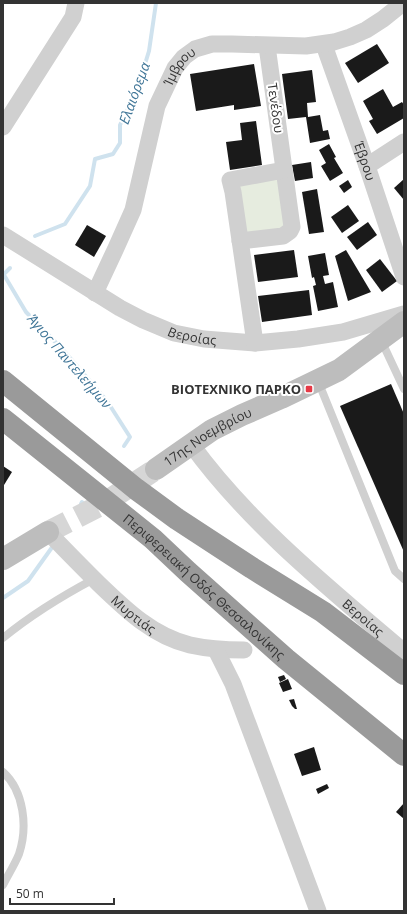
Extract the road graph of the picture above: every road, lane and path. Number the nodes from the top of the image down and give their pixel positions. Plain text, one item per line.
1 (76, 3) edge
2 (403, 3) edge
3 (324, 45) junction
4 (267, 46) junction
5 (3, 127) edge
6 (404, 142) edge
7 (367, 166) junction
8 (284, 170) junction
9 (3, 235) edge
10 (240, 241) junction
11 (404, 277) edge
12 (94, 293) junction
13 (404, 314) edge
14 (404, 322) edge
15 (381, 340) junction
16 (255, 343) junction
17 (3, 381) edge
18 (318, 381) junction
19 (404, 389) edge
20 (3, 419) edge
21 (191, 444) junction
22 (156, 469) tunnel mouth
23 (48, 532) junction
24 (3, 549) edge
25 (3, 559) edge
26 (94, 579) junction
27 (404, 579) edge
28 (3, 638) edge
29 (216, 650) junction
30 (244, 650) dead end
31 (404, 652) edge
32 (404, 674) edge
33 (404, 755) edge
34 (3, 772) edge
35 (3, 884) edge
36 (318, 911) edge

1 - 5 street
2 - 3 street, Ίμβρου
3 - 4 street, Ίμβρου
3 - 7 street, Έβρου
4 - 8 street, Τενέδου
4 - 12 street, Ίμβρου
6 - 7 street
7 - 11 street, Έβρου
8 - 10 street, Τενέδου
8 - 10 street
9 - 12 street, Βεροίας
10 - 16 street
12 - 16 street, Βεροίας
13 - 16 street, Βεροίας
14 - 15 street, 17ης Νοεμβρίου
15 - 18 street, 17ης Νοεμβρίου
15 - 19 lane
17 - 32 highway
18 - 21 street, 17ης Νοεμβρίου
18 - 27 lane
20 - 33 highway, Περιφερειακή Οδός Θεσσαλονίκης
21 - 22 street, 17ης Νοεμβρίου
21 - 31 street, Βεροίας
23 - 24 street
23 - 25 street
23 - 26 street, Μυρτιάς
26 - 28 lane
26 - 29 street, Μυρτιάς
29 - 30 street, Μυρτιάς
29 - 36 street
34 - 35 lane

